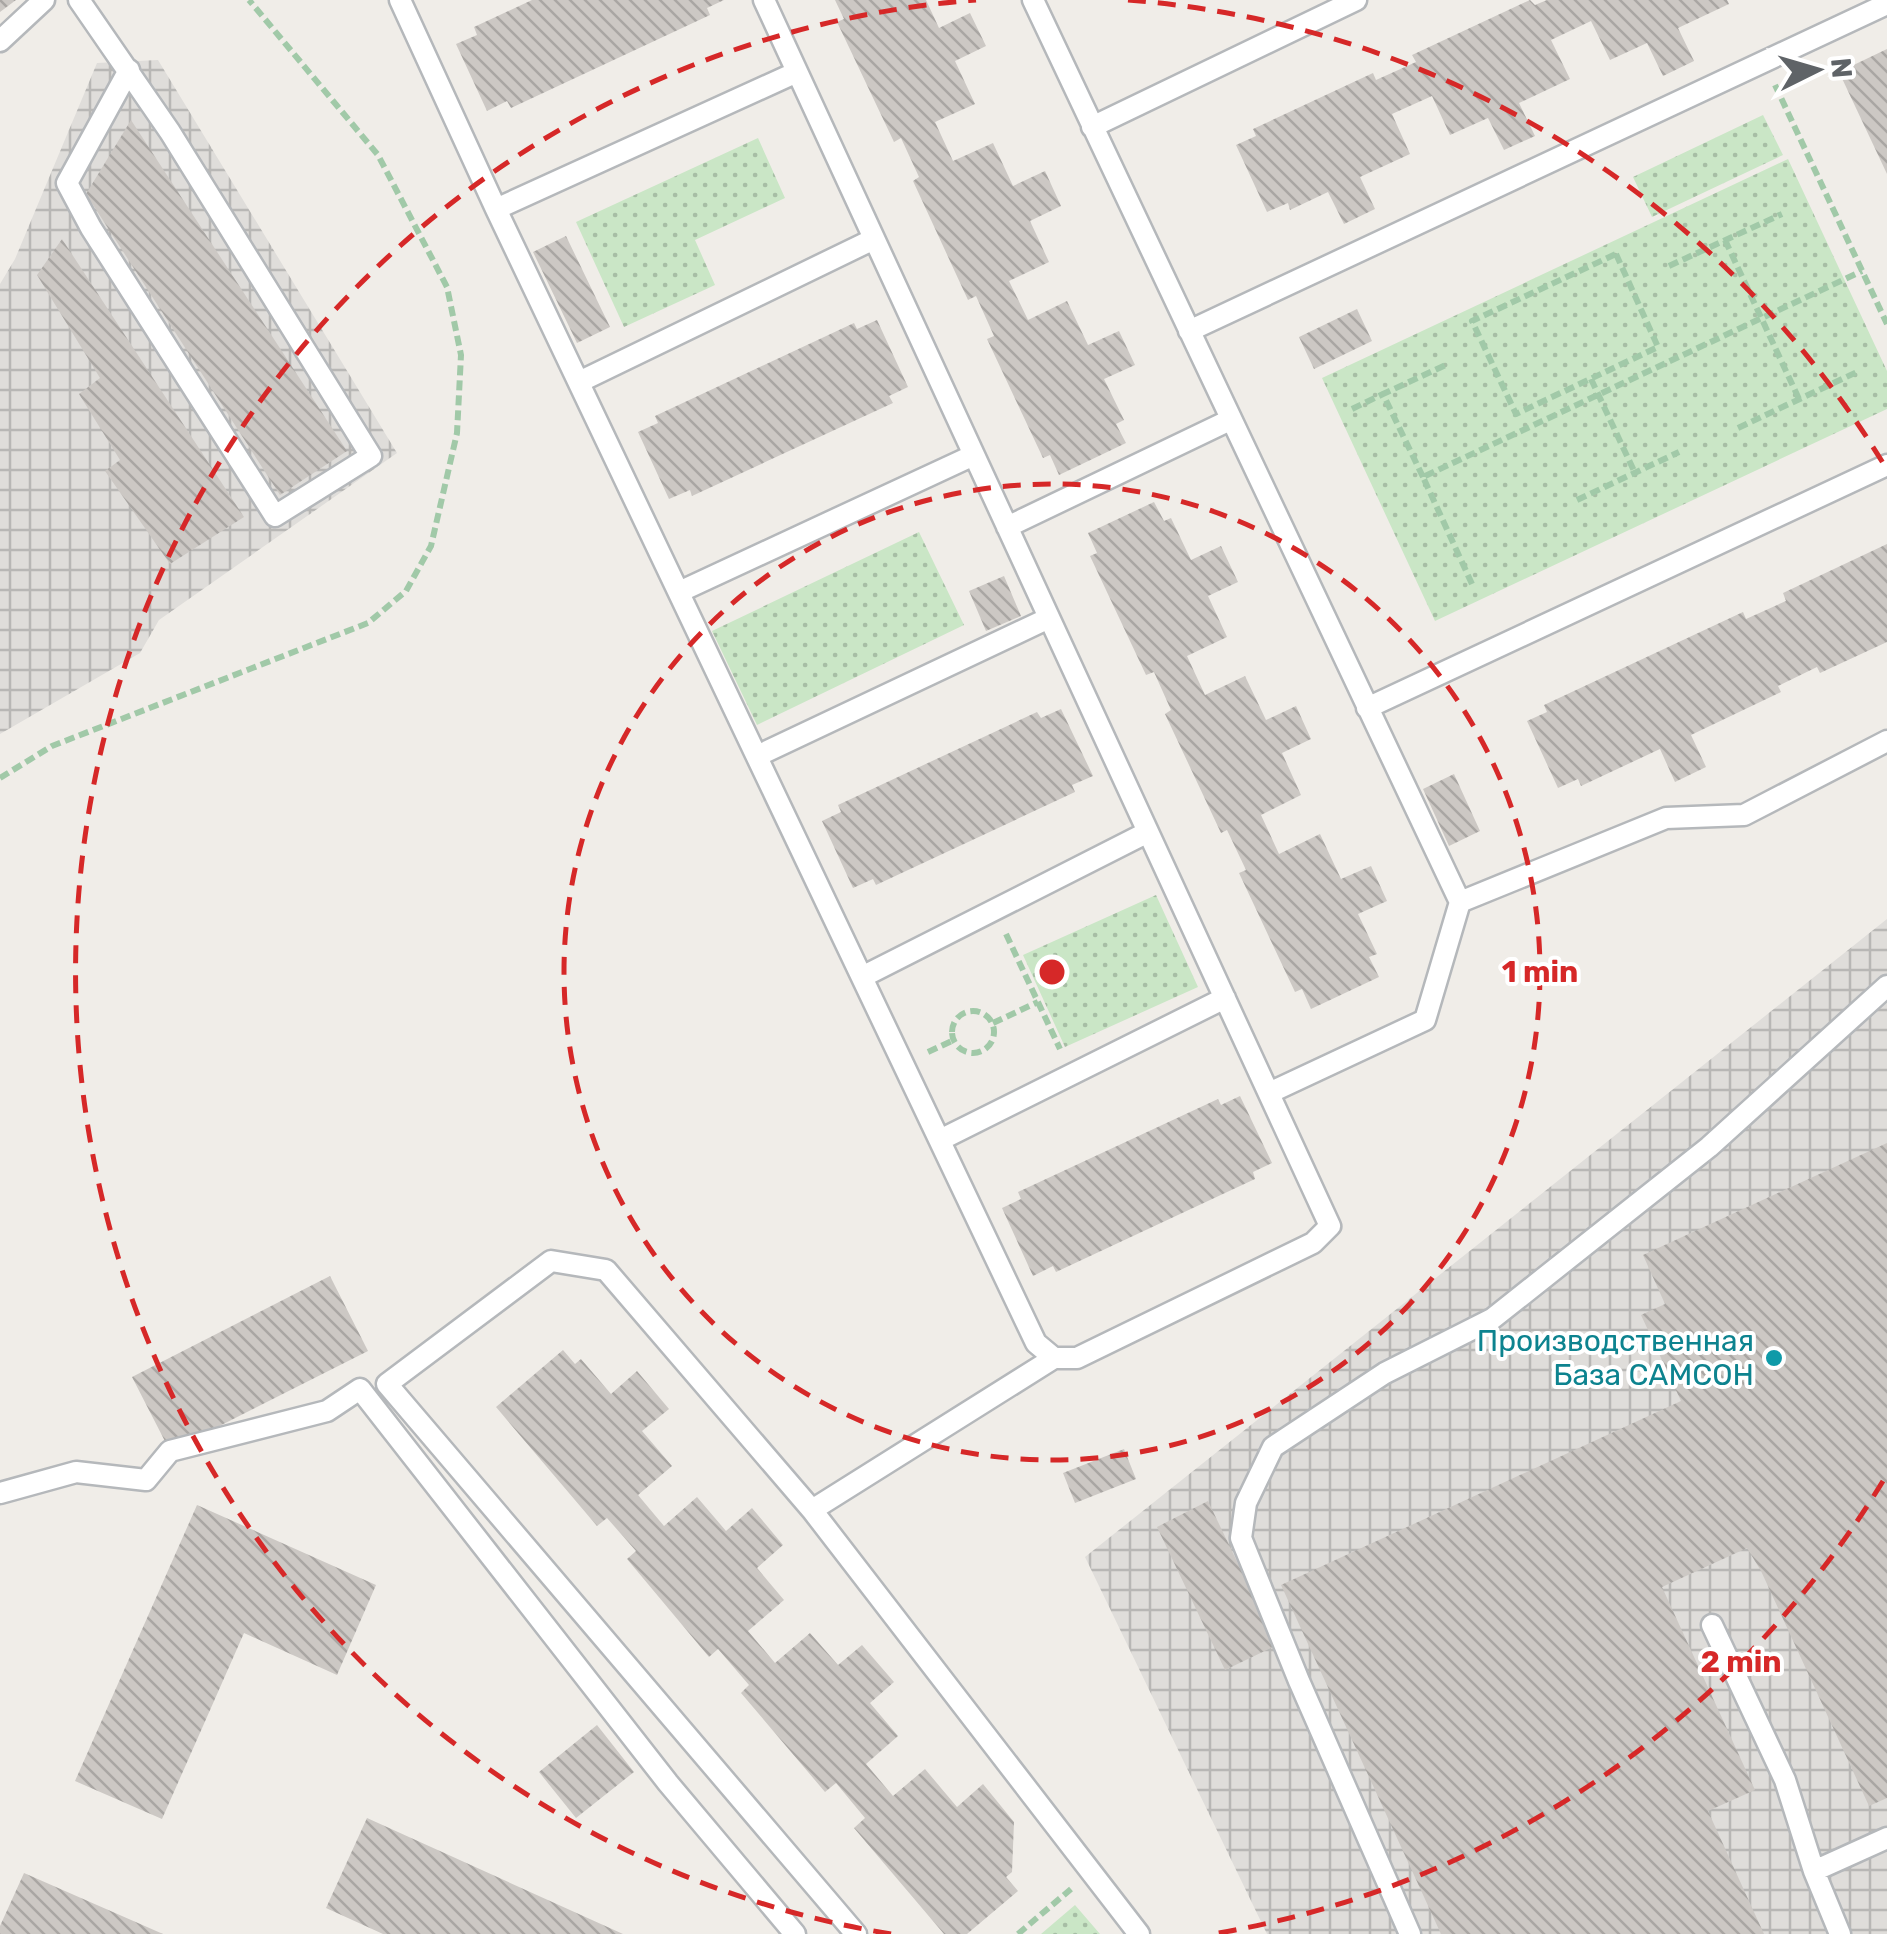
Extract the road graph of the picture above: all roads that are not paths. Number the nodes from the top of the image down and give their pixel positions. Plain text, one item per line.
1 (44, 0) edge
2 (79, 0) edge
3 (400, 0) edge
4 (764, 0) edge
5 (1032, 0) edge
6 (1356, 0) edge
7 (1887, 4) edge
8 (0, 41) edge
9 (130, 70) junction
10 (797, 72) junction
11 (1092, 127) junction
12 (496, 209) junction
13 (874, 239) junction
14 (1188, 331) junction
15 (579, 382) junction
16 (1230, 420) junction
17 (974, 454) junction
18 (1887, 465) edge
19 (1007, 527) junction
20 (679, 592) junction
21 (1049, 618) junction
22 (1367, 708) junction
23 (1887, 742) edge
24 (756, 756) junction
25 (1148, 832) junction
26 (1460, 902) junction
27 (862, 977) junction
28 (1887, 986) edge
29 (1225, 998) junction
30 (1269, 1093) junction
31 (940, 1140) junction
32 (1054, 1358) junction
33 (0, 1493) edge
34 (812, 1510) junction
35 (1712, 1624) dead end
36 (1887, 1838) edge
37 (1814, 1871) junction
38 (795, 1934) edge
39 (856, 1934) edge
40 (1139, 1934) edge
41 (1410, 1934) edge
42 (1840, 1934) edge

1 - 8 lane
2 - 9 lane
3 - 12 lane
4 - 10 lane
5 - 11 lane
6 - 11 lane
7 - 14 lane
9 - 9 lane
10 - 12 lane
10 - 13 lane
11 - 14 lane
12 - 15 lane
13 - 15 lane
13 - 17 lane
14 - 16 lane
15 - 20 lane
16 - 19 lane
16 - 22 lane
17 - 19 lane
17 - 20 lane
18 - 22 lane
19 - 21 lane
20 - 24 lane
21 - 24 lane
21 - 25 lane
22 - 26 lane
23 - 26 lane
24 - 27 lane
25 - 27 lane
25 - 29 lane
26 - 30 lane
27 - 31 lane
28 - 41 lane
29 - 30 lane
29 - 31 lane
30 - 32 lane
31 - 32 lane
32 - 34 lane
33 - 38 lane
34 - 39 lane
34 - 40 lane
35 - 37 lane
36 - 37 lane
37 - 42 lane

